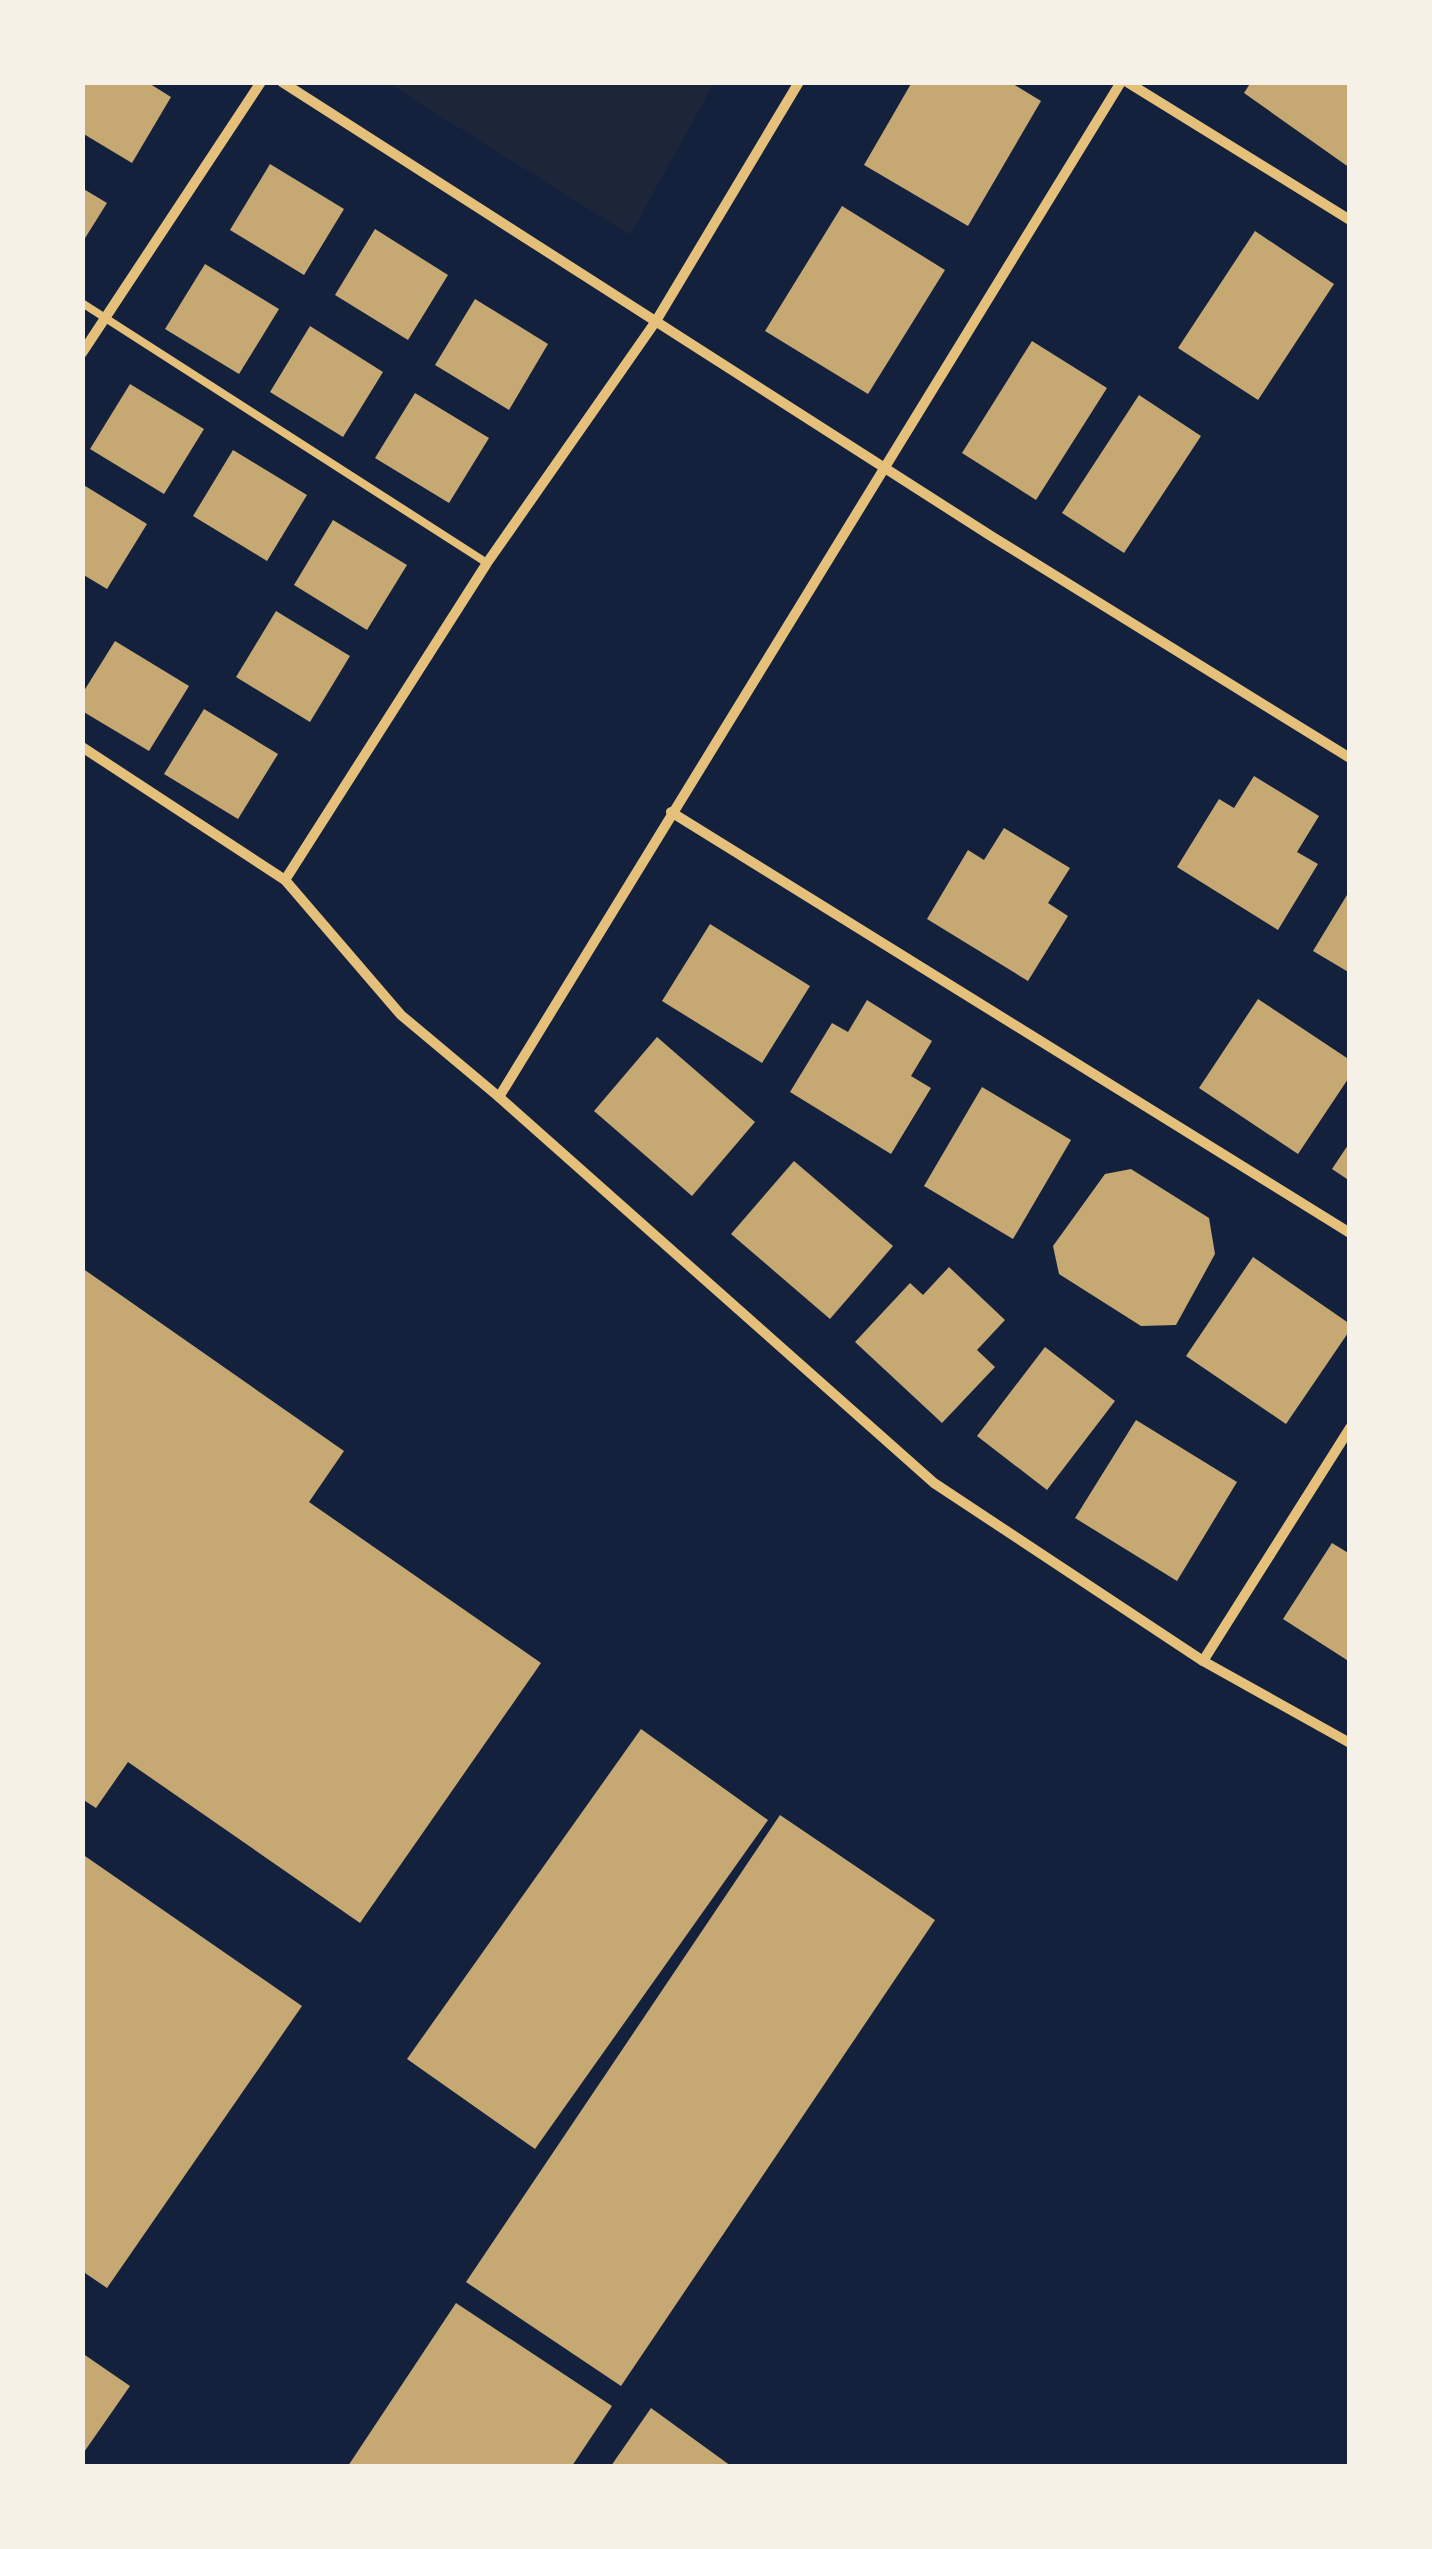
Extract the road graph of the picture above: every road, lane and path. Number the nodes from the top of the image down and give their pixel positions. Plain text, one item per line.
1 (260, 82) edge
2 (282, 82) edge
3 (799, 82) edge
4 (1124, 82) edge
5 (1350, 220) edge
6 (82, 304) edge
7 (105, 318) junction
8 (656, 320) junction
9 (82, 353) edge
10 (884, 467) junction
11 (487, 564) junction
12 (82, 748) edge
13 (1350, 758) edge
14 (671, 812) junction
15 (285, 880) junction
16 (498, 1097) junction
17 (1350, 1233) edge
18 (1350, 1428) edge
19 (1203, 1661) junction
20 (1350, 1743) edge

1 - 7 street
2 - 8 street
3 - 8 street
4 - 5 street
4 - 10 street
6 - 7 lane
7 - 9 street
7 - 11 lane
8 - 10 street
8 - 11 street
10 - 13 street
10 - 14 street
11 - 15 street
12 - 15 street
14 - 16 street
14 - 17 street
15 - 16 street
16 - 19 street
18 - 19 street
19 - 20 street

